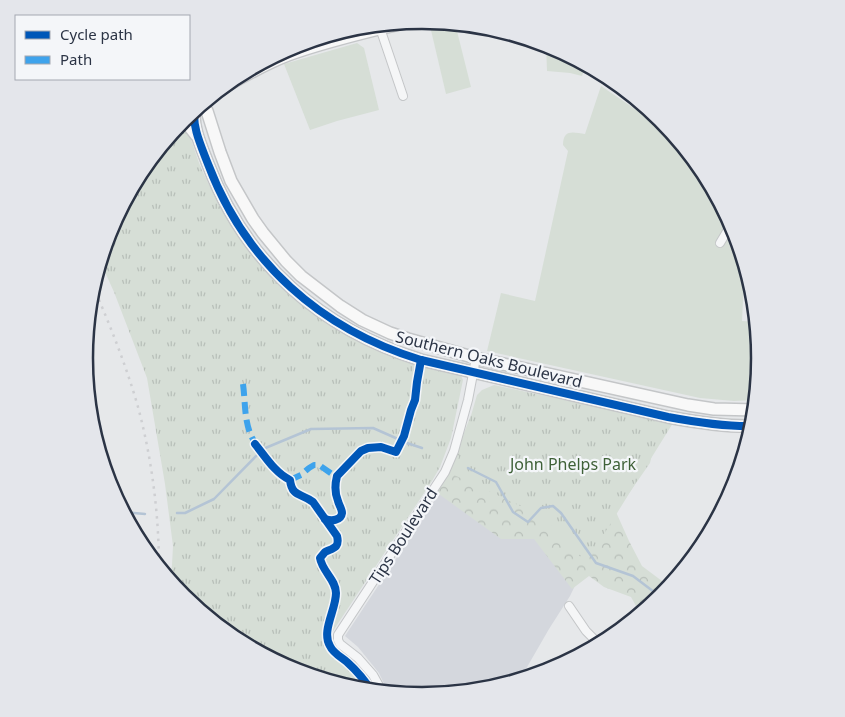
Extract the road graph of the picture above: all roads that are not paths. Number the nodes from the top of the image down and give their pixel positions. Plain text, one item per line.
1 (374, 33) edge
2 (403, 96) dead end
3 (206, 111) edge
4 (195, 120) edge
5 (188, 126) edge
6 (201, 145) junction
7 (231, 181) junction
8 (217, 188) junction
9 (727, 232) edge
10 (720, 243) dead end
11 (309, 283) junction
12 (299, 295) junction
13 (476, 358) junction
14 (473, 372) junction
15 (748, 410) edge
16 (745, 426) edge
17 (569, 606) dead end
18 (595, 640) edge
19 (378, 685) edge

1 - 2 street
3 - 7 street, Southern Oaks Boulevard
4 - 6 street, Southern Oaks Boulevard
5 - 6 street
6 - 8 street, Southern Oaks Boulevard
7 - 8 street
7 - 11 street, Southern Oaks Boulevard
8 - 12 street, Southern Oaks Boulevard
9 - 10 street
11 - 12 street
11 - 13 street, Southern Oaks Boulevard
12 - 14 street, Southern Oaks Boulevard
13 - 14 street, Tips Boulevard
13 - 15 street, Southern Oaks Boulevard
14 - 16 street, Southern Oaks Boulevard
14 - 19 street, Tips Boulevard
17 - 18 street

